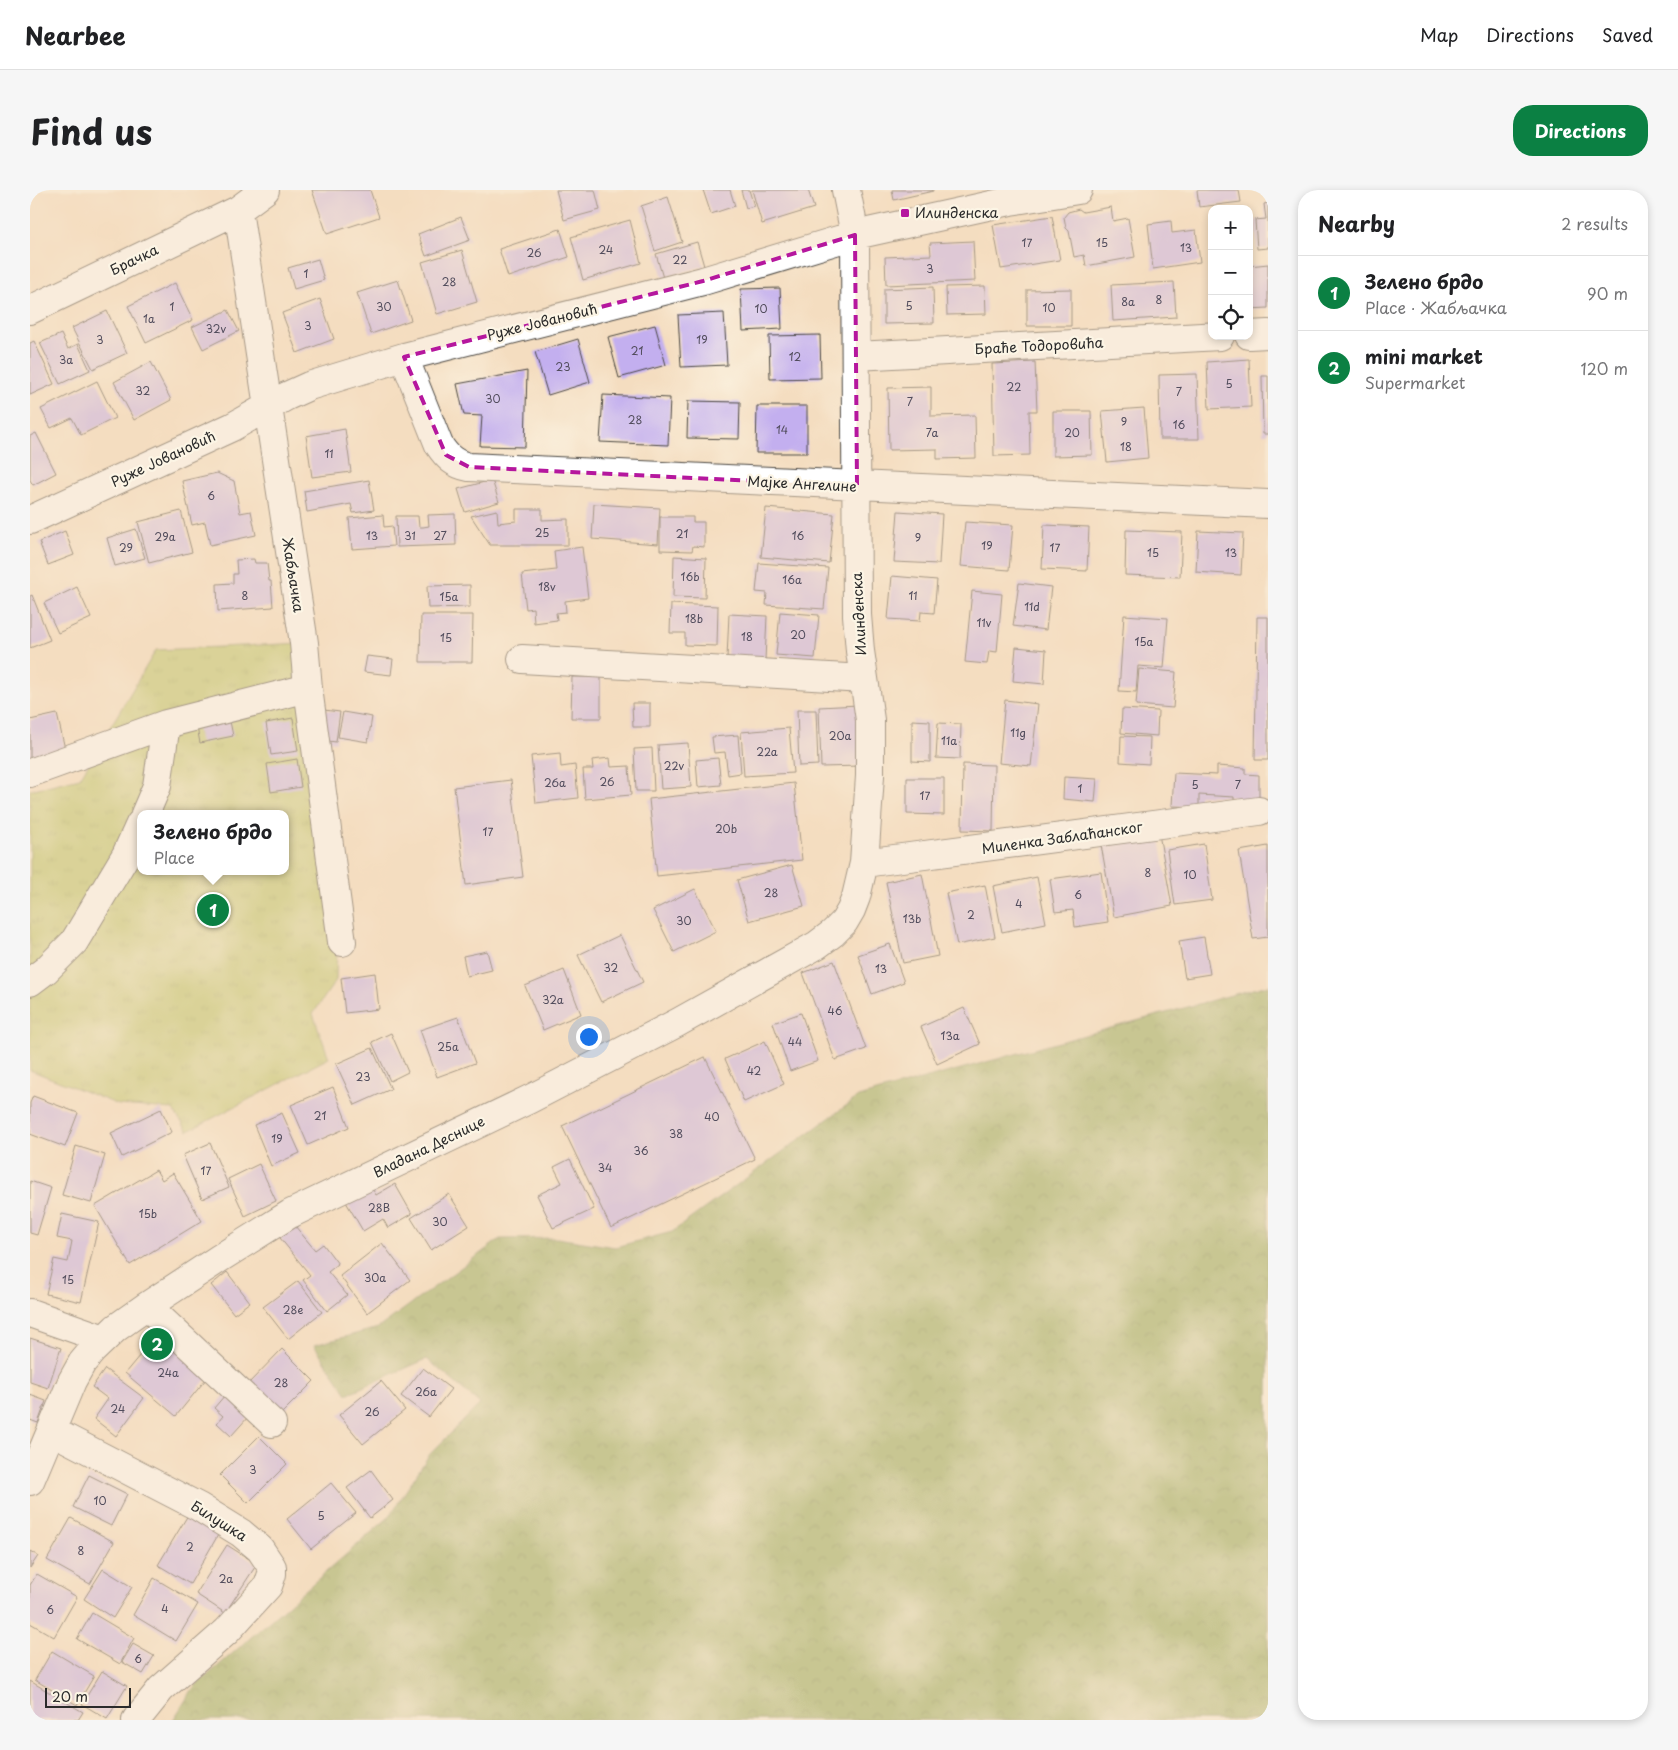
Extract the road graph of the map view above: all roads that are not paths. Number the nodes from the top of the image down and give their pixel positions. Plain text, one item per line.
1 (265, 190) edge
2 (846, 190) edge
3 (1078, 190) edge
4 (238, 210) junction
5 (855, 235) junction
6 (30, 310) edge
7 (1268, 334) edge
8 (1253, 335) edge
9 (1208, 337) edge
10 (857, 356) junction
11 (404, 358) junction
12 (268, 406) junction
13 (857, 486) junction
14 (1268, 504) edge
15 (30, 520) edge
16 (522, 659) dead end
17 (864, 679) junction
18 (310, 700) junction
19 (166, 724) junction
20 (30, 773) edge
21 (147, 810) edge
22 (1260, 811) dead end
23 (137, 831) edge
24 (864, 863) junction
25 (833, 933) joint
26 (342, 942) dead end
27 (30, 982) edge
28 (147, 1306) junction
29 (30, 1313) edge
30 (104, 1339) junction
31 (272, 1424) dead end
32 (52, 1432) junction
33 (30, 1481) edge
34 (136, 1720) edge

1 - 4 street, Брачка
2 - 5 street, Илинденска
3 - 5 street, Руже Јовановић
4 - 6 street, Брачка
4 - 12 street, Жабљачка
5 - 10 street, Илинденска
5 - 11 street, Руже Јовановић
7 - 8 street
9 - 10 street, Браће Тодоровића
10 - 13 street, Илинденска
11 - 12 street, Руже Јовановић
11 - 13 street, Мајке Ангелине
12 - 15 street, Руже Јовановић
12 - 18 street, Жабљачка
13 - 14 street, Мајке Ангелине
13 - 17 street, Илинденска
16 - 17 street
17 - 24 street, Илинденска
18 - 19 street
18 - 26 street, Жабљачка
19 - 20 street
19 - 21 street
22 - 24 street, Миленка Заблаћанског
23 - 27 street
24 - 25 street, Илинденска
25 - 28 street, Владана Деснице
28 - 30 street, Владана Деснице
28 - 31 street
29 - 30 street
30 - 32 street, Владана Деснице
32 - 33 street, Владана Деснице
32 - 34 street, Билушка

